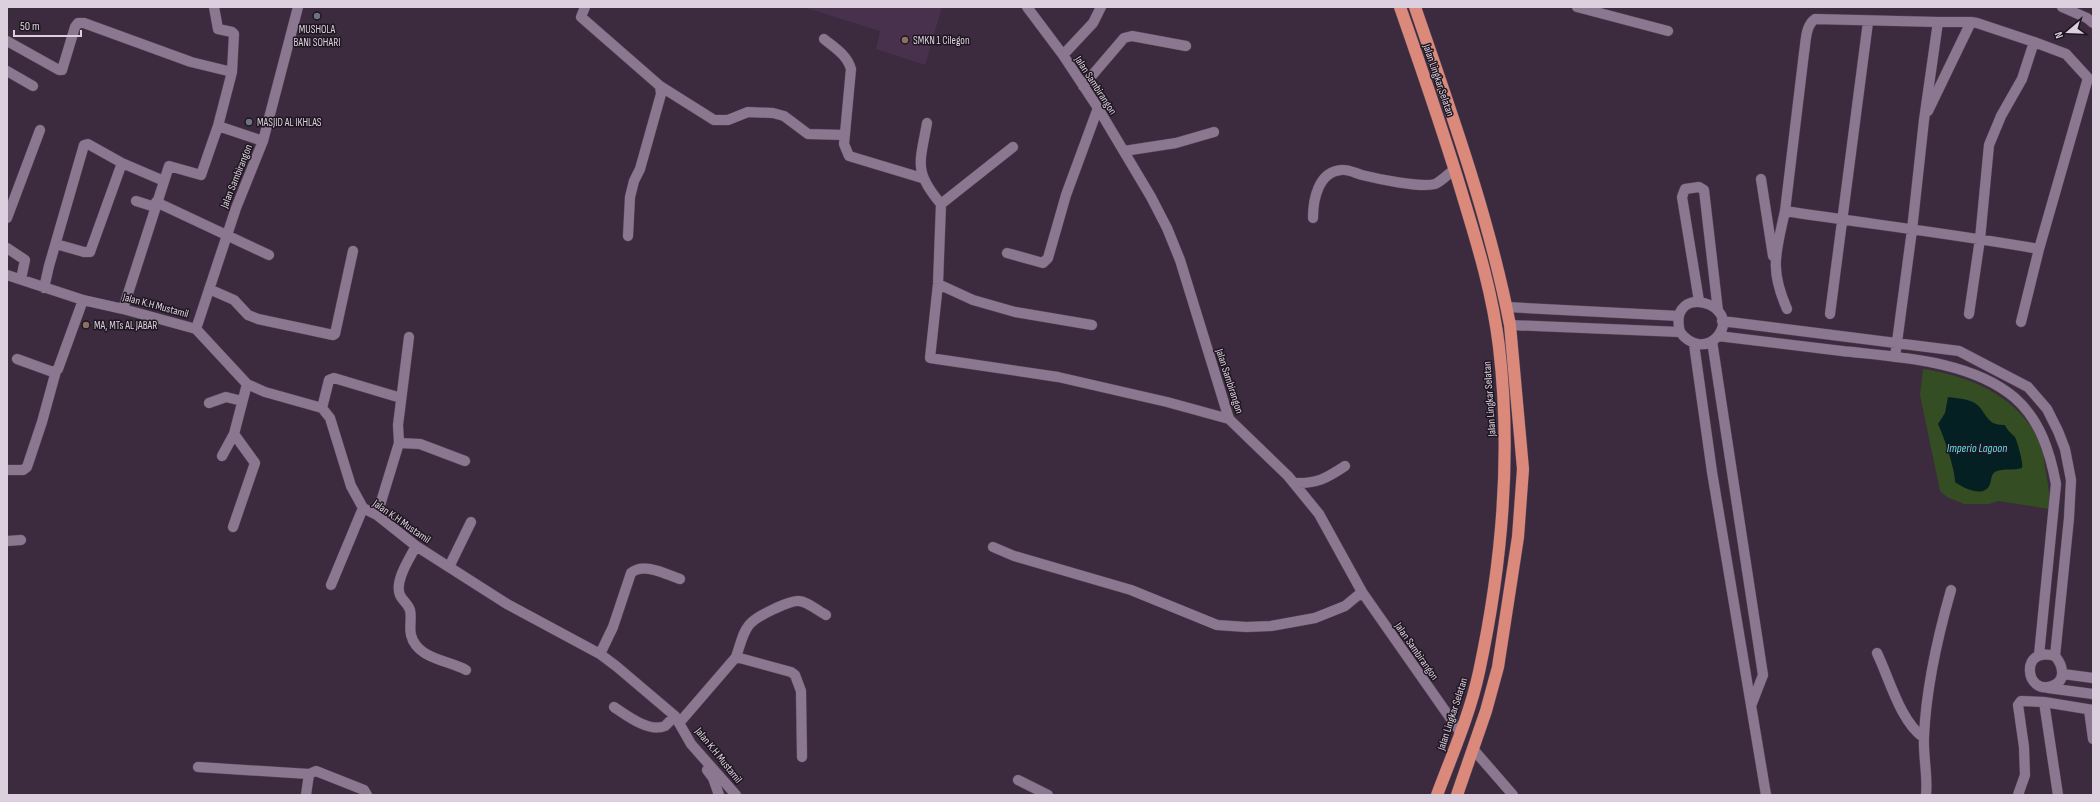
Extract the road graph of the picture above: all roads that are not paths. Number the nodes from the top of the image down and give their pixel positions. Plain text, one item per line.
1 (214, 7) edge
2 (298, 7) edge
3 (585, 7) edge
4 (1027, 7) edge
5 (1101, 7) edge
6 (1400, 7) edge
7 (1415, 7) edge
8 (1577, 7) edge
9 (2062, 7) edge
10 (1868, 22) junction
11 (1938, 22) junction
12 (1971, 22) junction
13 (2093, 23) edge
14 (1668, 31) dead end
15 (824, 39) dead end
16 (7, 41) edge
17 (2034, 42) junction
18 (1186, 46) dead end
19 (1063, 55) junction
20 (7, 71) edge
21 (232, 72) junction
22 (33, 86) dead end
23 (660, 86) junction
24 (1083, 86) junction
25 (1098, 108) junction
26 (1924, 120) junction
27 (927, 123) dead end
28 (218, 126) junction
29 (40, 130) dead end
30 (1214, 132) dead end
31 (845, 134) junction
32 (1459, 134) junction
33 (1445, 139) junction
34 (263, 141) junction
35 (1013, 147) dead end
36 (1124, 151) junction
37 (122, 163) junction
38 (1455, 169) junction
39 (922, 178) junction
40 (1761, 179) dead end
41 (164, 181) junction
42 (136, 201) dead end
43 (941, 204) junction
44 (155, 205) junction
45 (1785, 211) junction
46 (7, 218) edge
47 (1313, 218) dead end
48 (1842, 220) junction
49 (1912, 230) junction
50 (226, 236) junction
51 (628, 236) dead end
52 (1980, 239) junction
53 (56, 244) junction
54 (7, 248) edge
55 (2039, 249) junction
56 (353, 250) dead end
57 (1007, 253) dead end
58 (269, 255) dead end
59 (1774, 262) junction
60 (7, 275) edge
61 (21, 279) junction
62 (938, 284) junction
63 (44, 288) junction
64 (209, 289) junction
65 (83, 300) junction
66 (1699, 301) junction
67 (1507, 307) junction
68 (124, 309) junction
69 (1548, 309) junction
70 (1786, 310) dead end
71 (1830, 314) dead end
72 (1969, 314) dead end
73 (1679, 316) junction
74 (1720, 316) junction
75 (2021, 322) dead end
76 (1092, 325) dead end
77 (1510, 325) junction
78 (1548, 327) junction
79 (196, 329) junction
80 (1680, 332) junction
81 (409, 338) dead end
82 (1715, 338) junction
83 (1896, 341) junction
84 (1694, 344) junction
85 (1895, 357) junction
86 (17, 359) dead end
87 (56, 371) junction
88 (247, 384) junction
89 (401, 398) junction
90 (242, 401) junction
91 (209, 403) dead end
92 (322, 408) junction
93 (2047, 409) junction
94 (1228, 419) junction
95 (2034, 419) junction
96 (1520, 431) junction
97 (1505, 432) junction
98 (234, 434) junction
99 (398, 443) junction
100 (222, 456) dead end
101 (465, 461) dead end
102 (1345, 466) dead end
103 (7, 470) edge
104 (1294, 483) junction
105 (363, 508) junction
106 (377, 516) junction
107 (2054, 516) junction
108 (2069, 518) junction
109 (471, 522) dead end
110 (233, 527) dead end
111 (7, 540) edge
112 (21, 540) dead end
113 (416, 546) junction
114 (993, 547) dead end
115 (449, 567) junction
116 (680, 579) dead end
117 (331, 585) dead end
118 (1951, 590) dead end
119 (1362, 592) junction
120 (826, 615) dead end
121 (1878, 653) dead end
122 (600, 654) junction
123 (2039, 656) junction
124 (2055, 656) junction
125 (736, 657) junction
126 (466, 670) dead end
127 (2063, 674) junction
128 (2093, 678) edge
129 (2048, 688) junction
130 (2093, 694) edge
131 (2044, 702) junction
132 (1751, 706) junction
133 (614, 707) dead end
134 (2091, 710) edge
135 (678, 719) junction
136 (1460, 732) junction
137 (686, 736) junction
138 (1924, 738) junction
139 (2093, 739) edge
140 (1473, 749) junction
141 (802, 757) dead end
142 (198, 767) dead end
143 (309, 774) junction
144 (1018, 780) dead end
145 (306, 795) edge
146 (367, 795) edge
147 (719, 795) edge
148 (736, 795) edge
149 (1048, 795) edge
150 (1437, 795) edge
151 (1457, 795) edge
152 (1513, 795) edge
153 (1766, 795) edge
154 (1926, 795) edge
155 (2018, 795) edge
156 (2058, 795) edge

1 - 21 street
2 - 34 street, Jalan Sambirangon
3 - 23 street
4 - 19 street, Jalan Sambirangon
5 - 19 street
6 - 33 highway, Jalan Lingkar Selatan
7 - 32 highway, Jalan Lingkar Selatan
8 - 14 street
9 - 13 street
10 - 11 street
10 - 45 street
10 - 48 street
11 - 12 street
11 - 26 street
12 - 17 street
12 - 26 street
15 - 31 street
16 - 21 street
17 - 52 street
17 - 55 street
18 - 24 street
19 - 24 street, Jalan Sambirangon
20 - 22 street
21 - 28 street
23 - 31 street
23 - 51 street
24 - 25 street, Jalan Sambirangon
25 - 36 street, Jalan Sambirangon
25 - 57 street
26 - 49 street
27 - 39 street
28 - 34 street
28 - 41 street
29 - 46 street
30 - 36 street
31 - 39 street
32 - 33 highway
32 - 67 highway, Jalan Lingkar Selatan
33 - 38 highway, Jalan Lingkar Selatan
34 - 50 street, Jalan Sambirangon
35 - 43 street
36 - 94 street, Jalan Sambirangon
37 - 41 street
37 - 53 street
37 - 53 street
38 - 47 street
38 - 97 highway, Jalan Lingkar Selatan
39 - 43 street
40 - 59 street
41 - 44 street
42 - 44 street
43 - 62 street
44 - 50 street
44 - 68 street
45 - 48 street
45 - 59 street
48 - 49 street
48 - 71 street
49 - 52 street
49 - 83 street
50 - 58 street
50 - 64 street, Jalan Sambirangon
52 - 55 street
52 - 72 street
53 - 63 street
54 - 61 street
55 - 75 street
56 - 64 street
59 - 70 street
60 - 61 street, Jalan K.H Mustamil
61 - 63 street, Jalan K.H Mustamil
62 - 76 street
62 - 94 street
63 - 65 street, Jalan K.H Mustamil
64 - 79 street, Jalan Sambirangon
65 - 68 street, Jalan K.H Mustamil
65 - 87 street
66 - 73 street
66 - 74 street
66 - 74 street
67 - 69 street
67 - 77 highway, Jalan Lingkar Selatan
68 - 79 street, Jalan K.H Mustamil
69 - 73 street
69 - 78 street
73 - 80 street
74 - 82 street
74 - 83 street
77 - 78 street
77 - 96 highway, Jalan Lingkar Selatan
78 - 80 street
79 - 88 street, Jalan K.H Mustamil
80 - 84 street
81 - 89 street
82 - 84 street
82 - 85 street
82 - 132 street
83 - 85 street
83 - 93 street
84 - 132 street
85 - 95 street
86 - 87 street
87 - 103 street
88 - 90 street
88 - 92 street, Jalan K.H Mustamil
89 - 92 street
89 - 99 street
90 - 91 street
90 - 98 street
92 - 105 street, Jalan K.H Mustamil
93 - 95 street
93 - 108 street
94 - 104 street, Jalan Sambirangon
95 - 107 street
96 - 97 highway
96 - 140 highway, Jalan Lingkar Selatan
97 - 136 highway, Jalan Lingkar Selatan
98 - 100 street
98 - 110 street
99 - 101 street
99 - 106 street
102 - 104 street
104 - 119 street, Jalan Sambirangon
105 - 106 street, Jalan K.H Mustamil
105 - 117 street
106 - 113 street, Jalan K.H Mustamil
107 - 108 street
107 - 123 street
108 - 124 street
109 - 115 street
111 - 112 street
113 - 115 street, Jalan K.H Mustamil
113 - 126 street
114 - 119 street
115 - 122 street, Jalan K.H Mustamil
116 - 122 street
118 - 138 street
119 - 136 street, Jalan Sambirangon
120 - 125 street
121 - 138 street
122 - 135 street, Jalan K.H Mustamil
123 - 124 street
123 - 129 street
124 - 127 street
125 - 135 street
125 - 141 street
127 - 128 street
127 - 129 street
129 - 130 street
131 - 134 street
131 - 155 street
131 - 156 street
132 - 153 street
133 - 135 street
134 - 139 street
135 - 137 street, Jalan K.H Mustamil
136 - 150 highway, Jalan Lingkar Selatan
137 - 147 street
137 - 148 street, Jalan K.H Mustamil
138 - 154 street
140 - 151 highway, Jalan Lingkar Selatan
140 - 152 street
142 - 143 street
143 - 145 street
143 - 146 street
144 - 149 street

